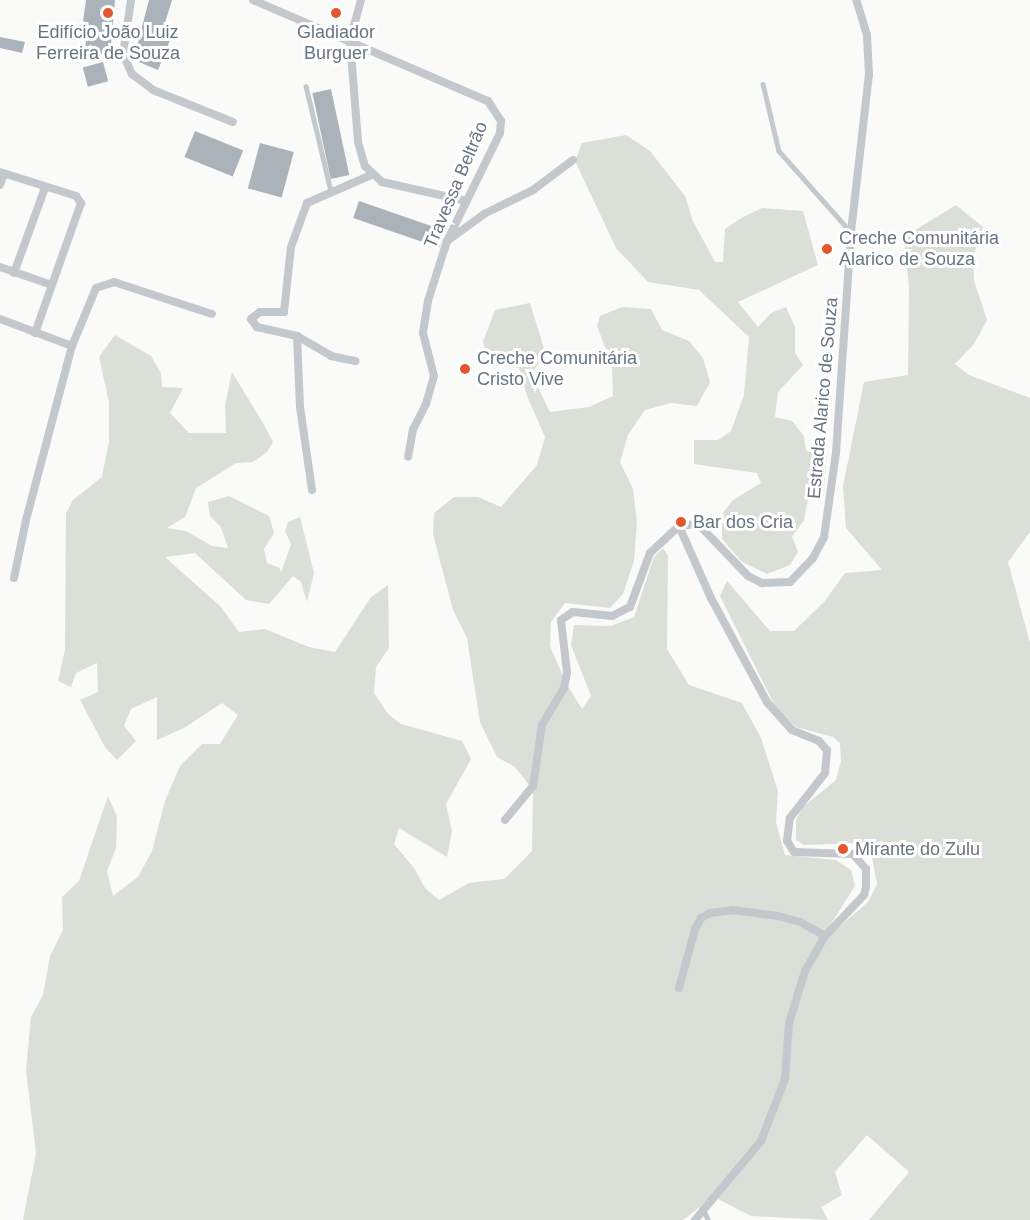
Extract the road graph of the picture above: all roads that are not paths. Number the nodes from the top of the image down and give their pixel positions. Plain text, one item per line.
1 (131, 0) edge
2 (253, 0) edge
3 (361, 0) edge
4 (856, 0) edge
5 (350, 40) junction
6 (763, 84) dead end
7 (306, 86) dead end
8 (233, 122) dead end
9 (573, 160) dead end
10 (2, 173) edge
11 (371, 175) junction
12 (0, 185) edge
13 (45, 188) junction
14 (331, 191) junction
15 (467, 201) junction
16 (851, 231) junction
17 (447, 241) junction
18 (0, 267) edge
19 (14, 273) junction
20 (52, 285) junction
21 (212, 314) dead end
22 (0, 319) edge
23 (35, 333) junction
24 (297, 336) junction
25 (72, 346) junction
26 (355, 361) dead end
27 (408, 457) dead end
28 (312, 490) dead end
29 (679, 526) junction
30 (15, 578) dead end
31 (505, 820) dead end
32 (825, 936) junction
33 (679, 988) dead end
34 (703, 1207) junction
35 (695, 1220) edge
36 (708, 1220) edge

1 - 8 street
2 - 5 street
3 - 5 street
4 - 16 street, Estrada Alarico de Souza
5 - 11 street
5 - 15 street, Travessa Beltrão
6 - 16 lane
7 - 14 lane
9 - 17 street
10 - 12 street
10 - 13 street
11 - 14 street
11 - 15 street
13 - 19 street
13 - 20 street
14 - 24 street
15 - 17 street, Travessa Beltrão
16 - 29 street, Estrada Alarico de Souza
17 - 27 street, Travessa Beltrão
18 - 19 street
19 - 20 street
20 - 23 street
21 - 25 street
22 - 23 street
23 - 25 street
24 - 26 street
24 - 28 street
25 - 30 street
29 - 31 street
29 - 32 street
32 - 33 street
32 - 34 street
34 - 35 street
34 - 36 lane

